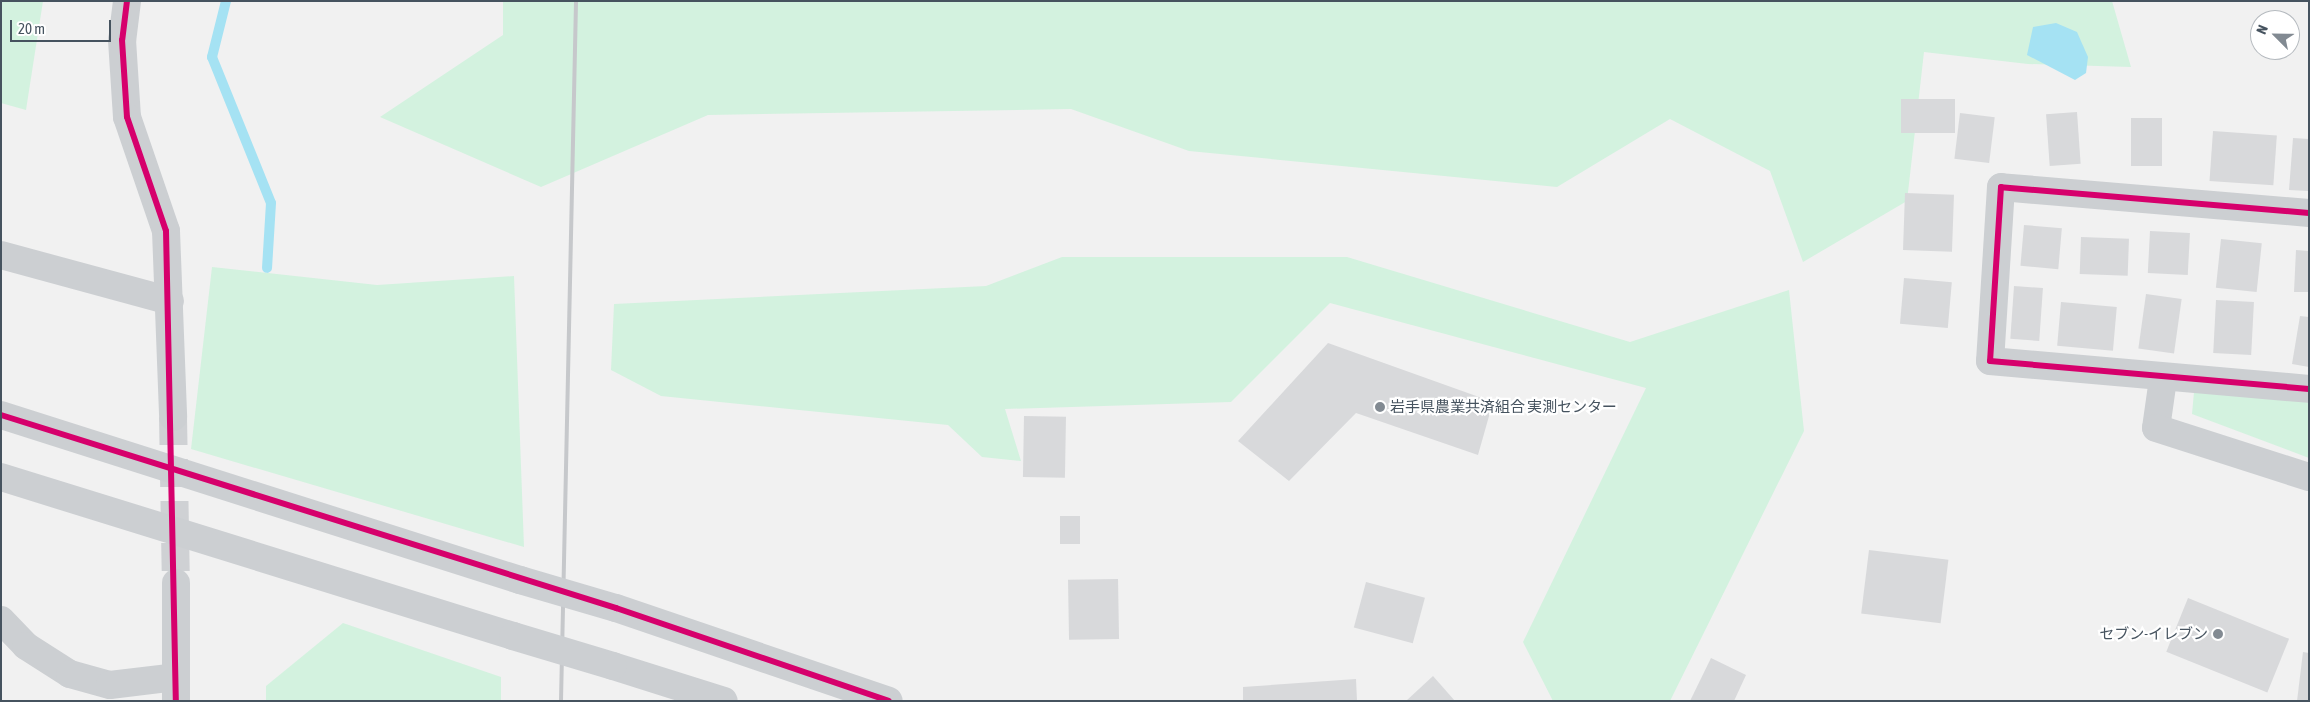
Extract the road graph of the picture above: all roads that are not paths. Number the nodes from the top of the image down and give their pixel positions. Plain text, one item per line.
1 (127, 1) edge
2 (2309, 213) edge
3 (1, 256) edge
4 (170, 301) junction
5 (2163, 379) junction
6 (2309, 389) edge
7 (1, 415) edge
8 (173, 417) tunnel mouth
9 (1, 477) edge
10 (2309, 477) edge
11 (176, 583) tunnel mouth
12 (1, 620) edge
13 (176, 689) edge
14 (724, 701) edge
15 (890, 701) edge

1 - 4 street
2 - 5 street
3 - 4 street
4 - 8 street
5 - 6 street
5 - 10 street
7 - 15 street, bridge
9 - 14 street, bridge
11 - 13 street
12 - 13 street

